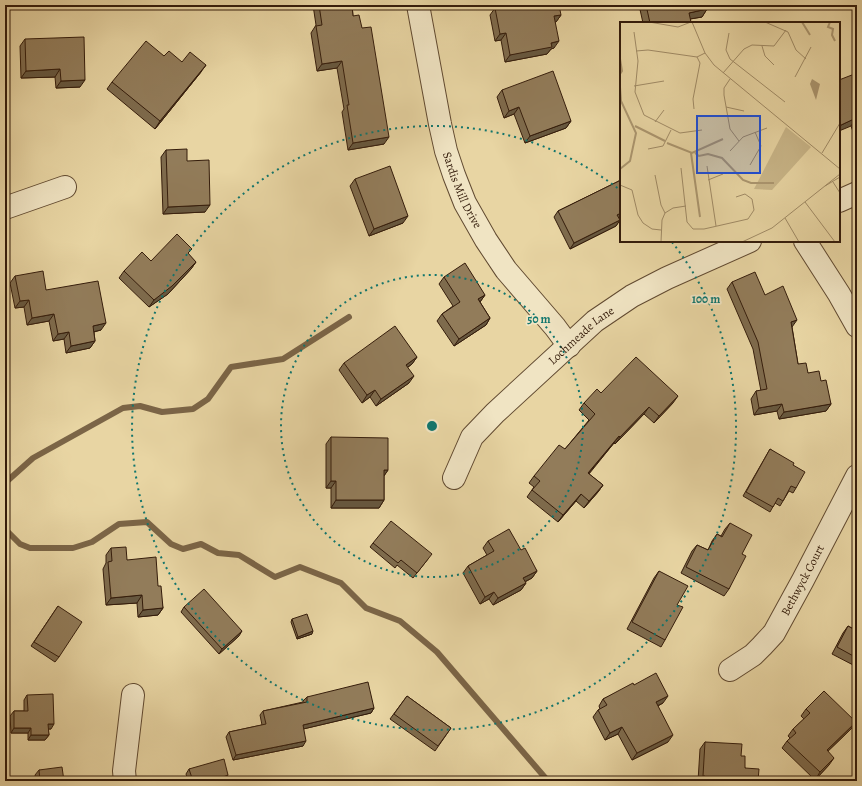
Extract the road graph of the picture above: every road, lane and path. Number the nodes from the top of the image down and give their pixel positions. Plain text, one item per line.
1 (418, 5) edge
2 (65, 187) dead end
3 (857, 193) edge
4 (840, 201) edge
5 (5, 208) edge
6 (748, 242) edge
7 (806, 242) edge
8 (857, 326) edge
9 (569, 346) junction
10 (857, 476) edge
11 (454, 478) dead end
12 (730, 670) dead end
13 (133, 695) dead end
14 (125, 781) edge

1 - 9 street, Sardis Mill Drive
2 - 5 street
3 - 4 street
6 - 9 street, Lochmeade Lane
7 - 8 street
9 - 11 street, Lochmeade Lane
10 - 12 street, Bethwyck Court
13 - 14 street

